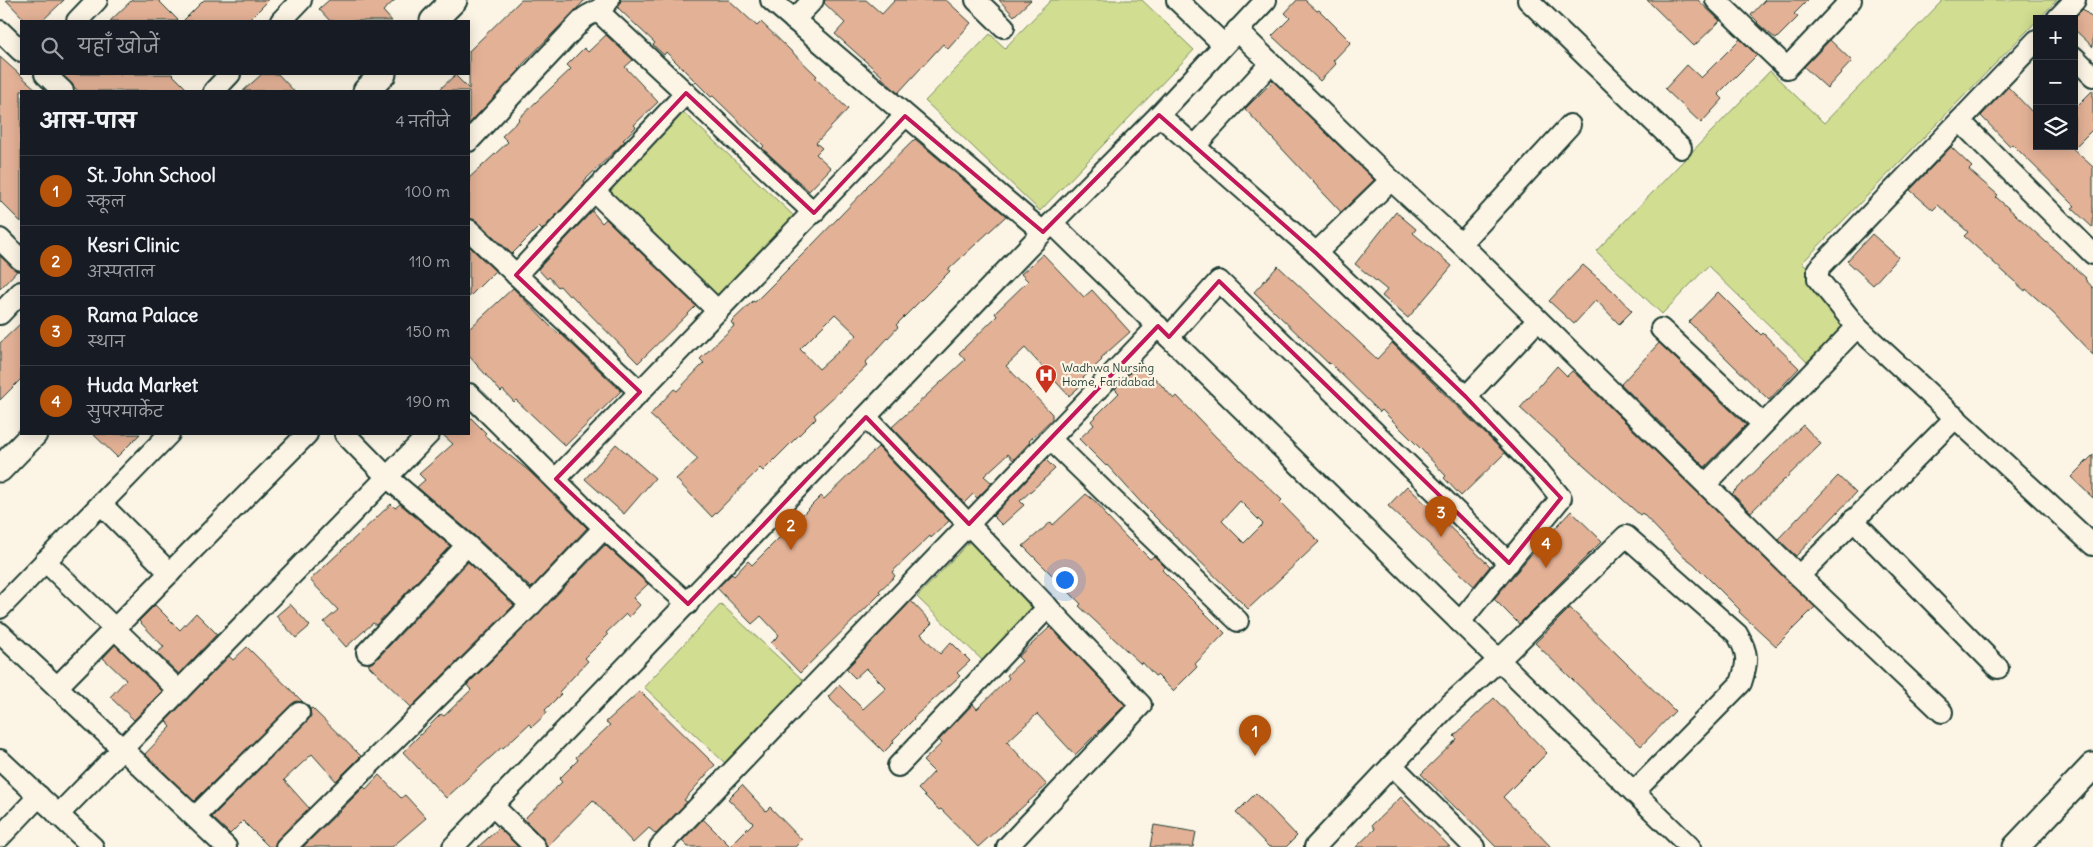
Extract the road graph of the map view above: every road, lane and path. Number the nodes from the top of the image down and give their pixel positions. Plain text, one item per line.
1 (97, 0) edge
2 (301, 0) edge
3 (454, 0) edge
4 (770, 0) edge
5 (813, 0) edge
6 (976, 0) edge
7 (1177, 0) edge
8 (1266, 0) edge
9 (1528, 0) edge
10 (1716, 0) edge
11 (1851, 0) edge
12 (2075, 0) edge
13 (604, 6) edge
14 (2061, 15) edge
15 (78, 20) edge
16 (282, 20) edge
17 (434, 20) edge
18 (794, 20) junction
19 (1004, 27) dead end
20 (0, 31) edge
21 (1230, 37) junction
22 (2033, 44) edge
23 (20, 50) edge
24 (2077, 60) edge
25 (1271, 63) junction
26 (46, 75) edge
27 (229, 75) edge
28 (382, 75) edge
29 (2093, 76) edge
30 (62, 90) edge
31 (215, 90) edge
32 (367, 90) edge
33 (686, 93) junction
34 (1159, 114) junction
35 (905, 116) junction
36 (1960, 121) junction
37 (1570, 125) dead end
38 (470, 140) edge
39 (1195, 146) junction
40 (1681, 148) dead end
41 (1391, 180) junction
42 (594, 191) junction
43 (814, 213) junction
44 (1048, 227) junction
45 (470, 231) edge
46 (0, 239) edge
47 (1461, 244) junction
48 (1316, 253) junction
49 (2093, 254) edge
50 (20, 259) edge
51 (516, 275) junction
52 (20, 293) edge
53 (718, 311) junction
54 (0, 314) edge
55 (1537, 320) junction
56 (1857, 327) junction
57 (1661, 329) dead end
58 (1163, 331) junction
59 (640, 392) junction
60 (470, 395) edge
61 (1466, 397) junction
62 (1956, 416) junction
63 (866, 417) junction
64 (1763, 424) junction
65 (33, 435) edge
66 (168, 435) edge
67 (306, 435) edge
68 (345, 435) edge
69 (429, 435) edge
70 (1050, 439) junction
71 (0, 468) edge
72 (387, 477) junction
73 (556, 479) junction
74 (1706, 484) junction
75 (100, 504) junction
76 (1853, 520) junction
77 (969, 524) junction
78 (604, 528) junction
79 (467, 545) junction
80 (2093, 546) edge
81 (46, 561) junction
82 (1509, 563) junction
83 (170, 573) junction
84 (1799, 576) junction
85 (688, 604) junction
86 (531, 605) junction
87 (1048, 607) junction
88 (0, 608) edge
89 (1238, 621) dead end
90 (1460, 622) junction
91 (115, 629) junction
92 (0, 633) edge
93 (367, 652) dead end
94 (1498, 661) junction
95 (1998, 668) dead end
96 (57, 687) junction
97 (179, 690) junction
98 (1942, 712) dead end
99 (299, 713) dead end
100 (122, 749) junction
101 (0, 760) edge
102 (1392, 765) junction
103 (898, 766) dead end
104 (2093, 766) edge
105 (1634, 792) junction
106 (39, 796) junction
107 (493, 806) junction
108 (58, 815) junction
109 (195, 817) junction
110 (0, 837) edge
111 (93, 847) edge
112 (226, 847) edge
113 (286, 847) edge
114 (453, 847) edge
115 (535, 847) edge
116 (660, 847) edge
117 (1008, 847) edge
118 (1315, 847) edge
119 (1474, 847) edge
120 (1690, 847) edge
121 (2016, 847) edge

1 - 15 street
2 - 16 street
3 - 17 street
4 - 18 street
5 - 18 street
6 - 19 street
7 - 21 street
8 - 21 street
9 - 40 street
10 - 11 street
12 - 14 street
13 - 33 street
13 - 38 street
18 - 35 street
20 - 23 street
21 - 25 street
21 - 34 street
22 - 36 street
24 - 29 street
25 - 39 street
25 - 41 street
26 - 30 street
27 - 31 street
28 - 32 street
33 - 42 street
33 - 43 street
34 - 39 street
34 - 44 street
35 - 43 street
35 - 44 street
36 - 49 street
36 - 56 street
37 - 47 street
39 - 48 street
41 - 47 street
41 - 48 street
42 - 51 street
42 - 53 street
43 - 53 street
44 - 58 street
44 - 63 street
45 - 51 street
46 - 50 street
47 - 55 street
48 - 61 street
51 - 59 street
52 - 54 street
53 - 59 street
55 - 61 street
55 - 74 street
56 - 62 street
56 - 64 street
57 - 64 street
58 - 70 street
58 - 82 street
58 - 90 street
59 - 73 street
60 - 73 street
61 - 82 street
62 - 76 street
62 - 80 street
63 - 77 street
63 - 85 street
64 - 74 street
65 - 71 street
66 - 75 street
67 - 83 street
68 - 72 street
69 - 72 street
70 - 77 street
70 - 89 street
72 - 79 street
72 - 97 street
73 - 78 street
74 - 84 street
75 - 81 street
75 - 83 street
76 - 84 street
76 - 95 street
77 - 87 street
77 - 116 street
78 - 85 street
78 - 86 street
79 - 86 street
79 - 93 street
81 - 88 street
81 - 91 street
82 - 90 street
83 - 91 street
84 - 98 street
85 - 107 street
86 - 113 street
87 - 103 street
87 - 117 street
90 - 94 street
91 - 96 street
91 - 97 street
92 - 96 street
94 - 102 street
94 - 105 street
94 - 105 street
96 - 100 street
97 - 100 street
99 - 109 street
100 - 108 street
100 - 109 street
101 - 106 street
102 - 118 street
102 - 119 street
104 - 121 street
105 - 120 street
106 - 108 street
106 - 110 street
107 - 114 street
107 - 115 street
108 - 111 street
109 - 112 street

